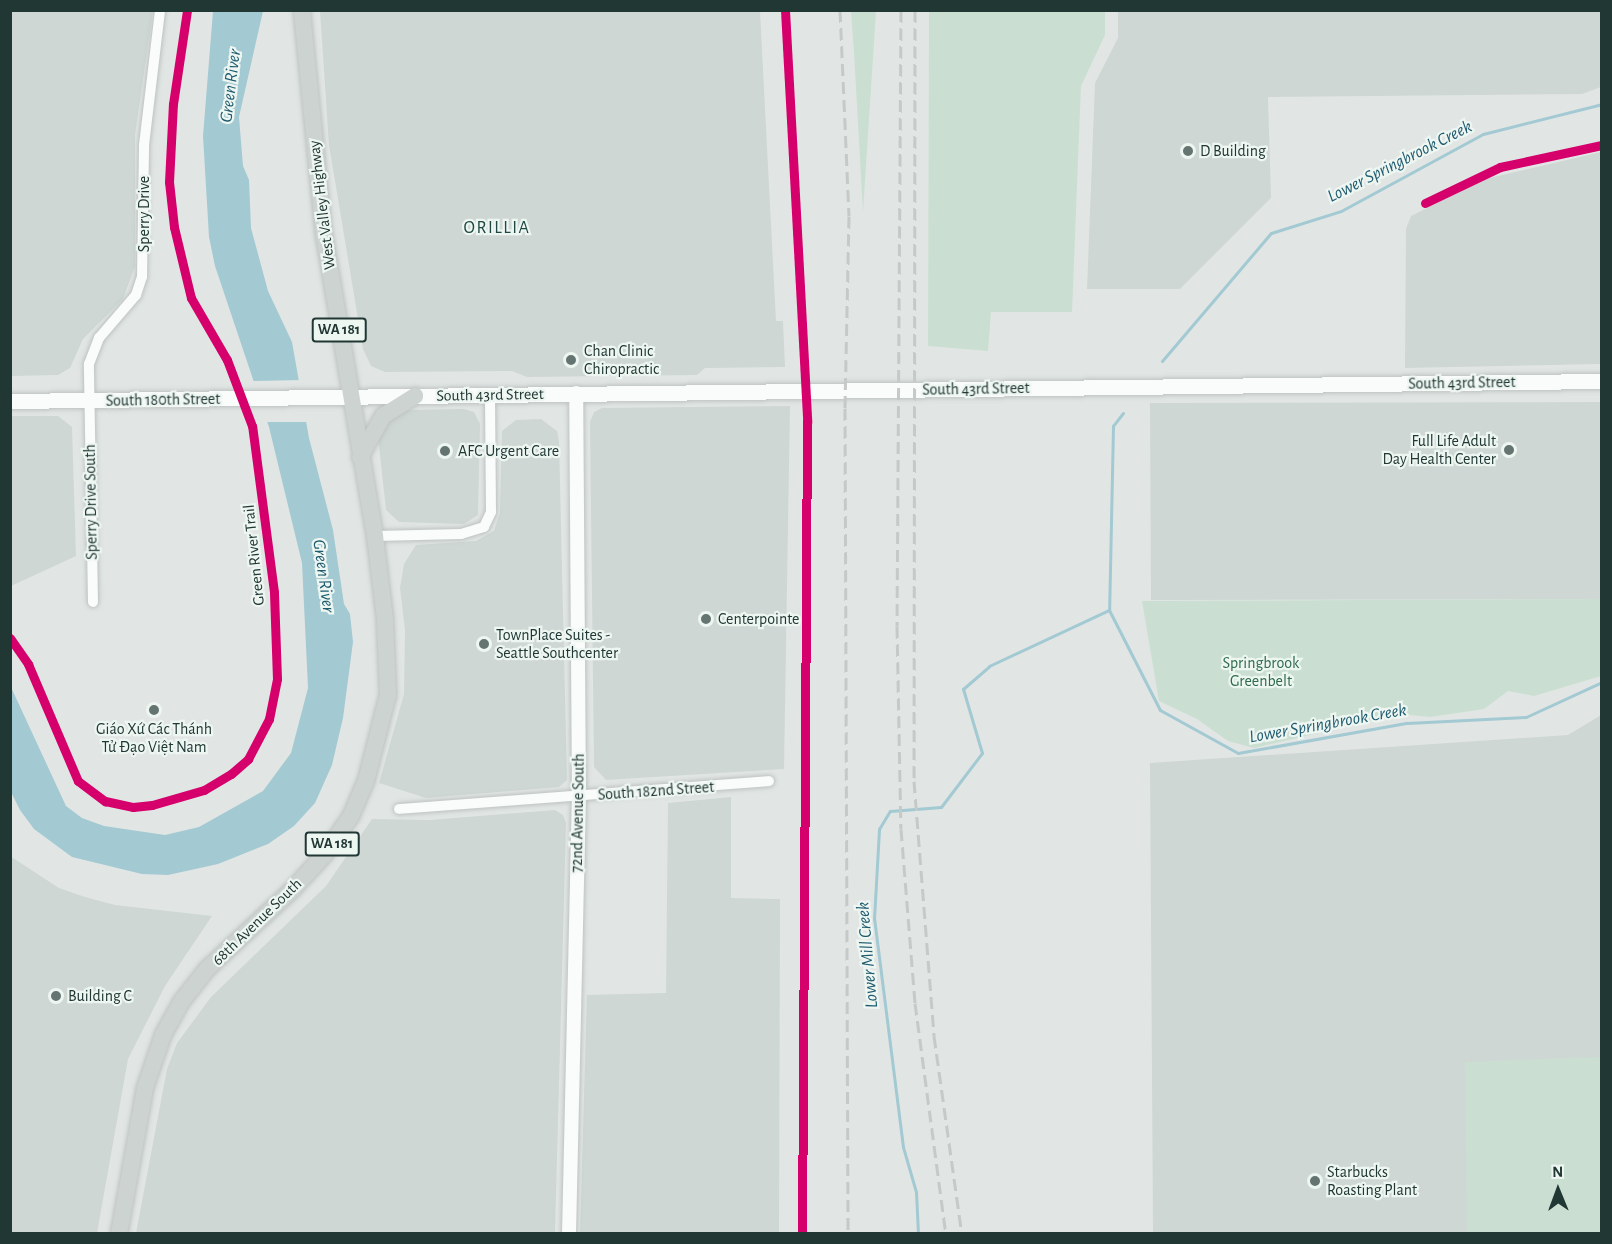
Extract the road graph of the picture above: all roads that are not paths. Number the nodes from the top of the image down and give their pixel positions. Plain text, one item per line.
1 (160, 10) edge
2 (302, 10) edge
3 (1602, 381) edge
4 (576, 393) junction
5 (415, 396) junction
6 (490, 396) junction
7 (351, 398) junction
8 (10, 401) edge
9 (89, 401) junction
10 (360, 457) junction
11 (375, 536) junction
12 (93, 602) dead end
13 (769, 782) dead end
14 (579, 797) junction
15 (399, 809) dead end
16 (119, 1233) edge
17 (569, 1233) edge

1 - 9 street, Sperry Drive
2 - 7 main road, West Valley Highway / WA 181
3 - 4 main road, South 43rd Street
4 - 6 main road, South 43rd Street
4 - 14 street, 72nd Avenue South
5 - 6 main road, South 43rd Street
5 - 7 main road, South 43rd Street
5 - 10 main road
6 - 11 street
7 - 9 main road, South 180th Street
7 - 10 main road, 68th Avenue South / WA 181
8 - 9 main road, South 180th Street
9 - 12 street, Sperry Drive South
10 - 11 main road, 68th Avenue South / WA 181
11 - 16 main road, 68th Avenue South / WA 181
13 - 14 street, South 182nd Street
14 - 15 street, South 182nd Street
14 - 17 street, 72nd Avenue South

